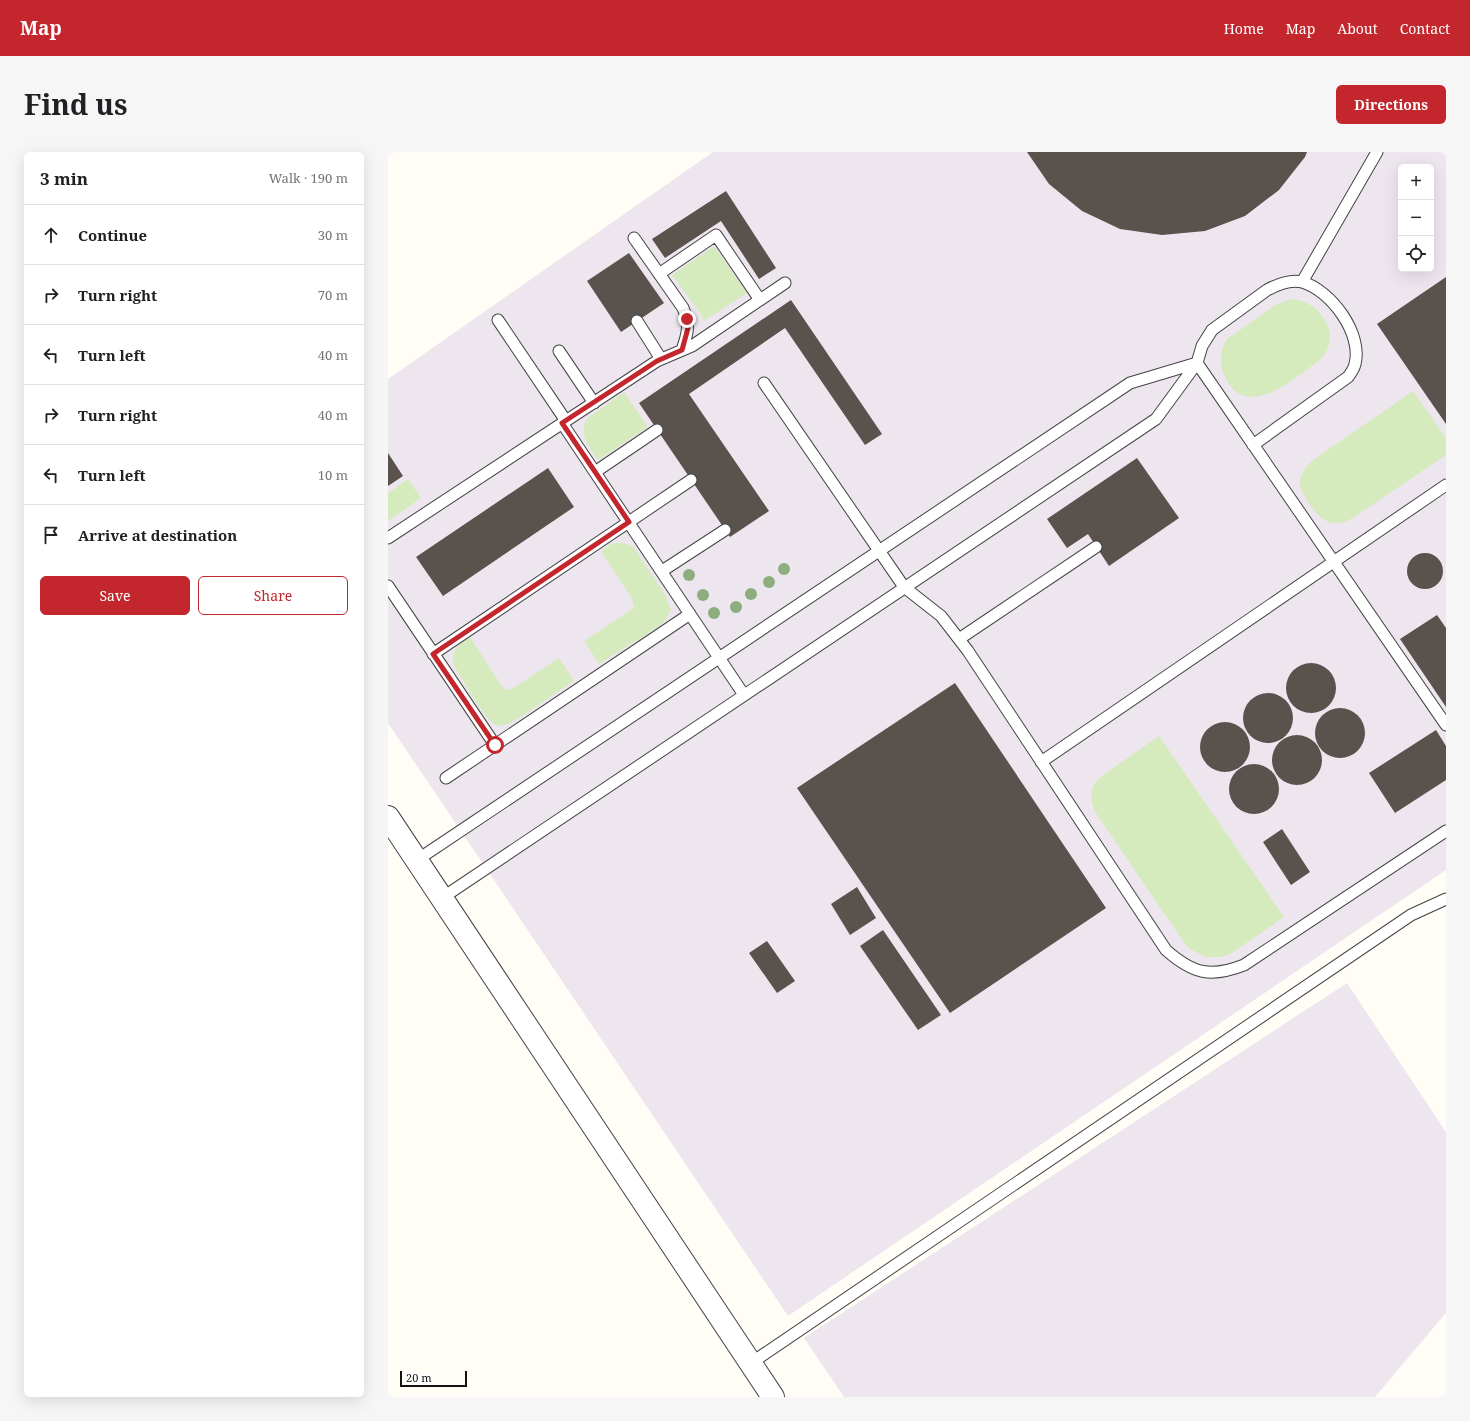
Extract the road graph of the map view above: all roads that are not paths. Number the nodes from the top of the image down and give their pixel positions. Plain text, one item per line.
1 (1377, 152) edge
2 (634, 238) dead end
3 (659, 274) junction
4 (1302, 282) junction
5 (784, 283) dead end
6 (760, 300) junction
7 (498, 320) dead end
8 (637, 321) dead end
9 (682, 350) junction
10 (559, 351) dead end
11 (661, 359) junction
12 (1197, 363) junction
13 (764, 383) dead end
14 (594, 403) junction
15 (564, 422) junction
16 (657, 430) dead end
17 (1254, 445) junction
18 (595, 472) junction
19 (691, 480) dead end
20 (1446, 485) edge
21 (629, 522) junction
22 (725, 530) dead end
23 (388, 538) edge
24 (1096, 547) dead end
25 (880, 550) junction
26 (1334, 562) junction
27 (662, 571) junction
28 (388, 586) edge
29 (904, 587) junction
30 (690, 614) junction
31 (959, 639) junction
32 (433, 654) junction
33 (720, 658) junction
34 (744, 695) junction
35 (1446, 725) edge
36 (495, 745) junction
37 (1041, 762) junction
38 (446, 778) dead end
39 (388, 817) edge
40 (1446, 831) edge
41 (417, 860) junction
42 (442, 898) junction
43 (1446, 899) edge
44 (751, 1363) junction
45 (774, 1397) edge

1 - 4 lane
2 - 3 lane
3 - 6 lane
3 - 9 lane
4 - 12 lane
4 - 17 lane
5 - 6 lane
6 - 9 lane
7 - 15 lane
8 - 11 lane
9 - 11 lane
10 - 14 lane
11 - 14 lane
12 - 17 lane
12 - 25 lane
12 - 29 lane
13 - 25 lane
14 - 15 lane
15 - 18 lane
15 - 23 lane
16 - 18 lane
17 - 26 lane
18 - 21 lane
19 - 21 lane
20 - 26 lane
21 - 27 lane
21 - 32 lane
22 - 27 lane
24 - 31 lane
25 - 29 lane
25 - 33 lane
26 - 35 lane
26 - 37 lane
27 - 30 lane
28 - 32 lane
29 - 31 lane
29 - 34 lane
30 - 33 lane
30 - 36 lane
31 - 37 lane
32 - 36 lane
33 - 34 lane
33 - 41 lane
34 - 42 lane
36 - 38 lane
37 - 40 lane
39 - 41 street
41 - 42 street
42 - 44 street
43 - 44 lane
44 - 45 street

